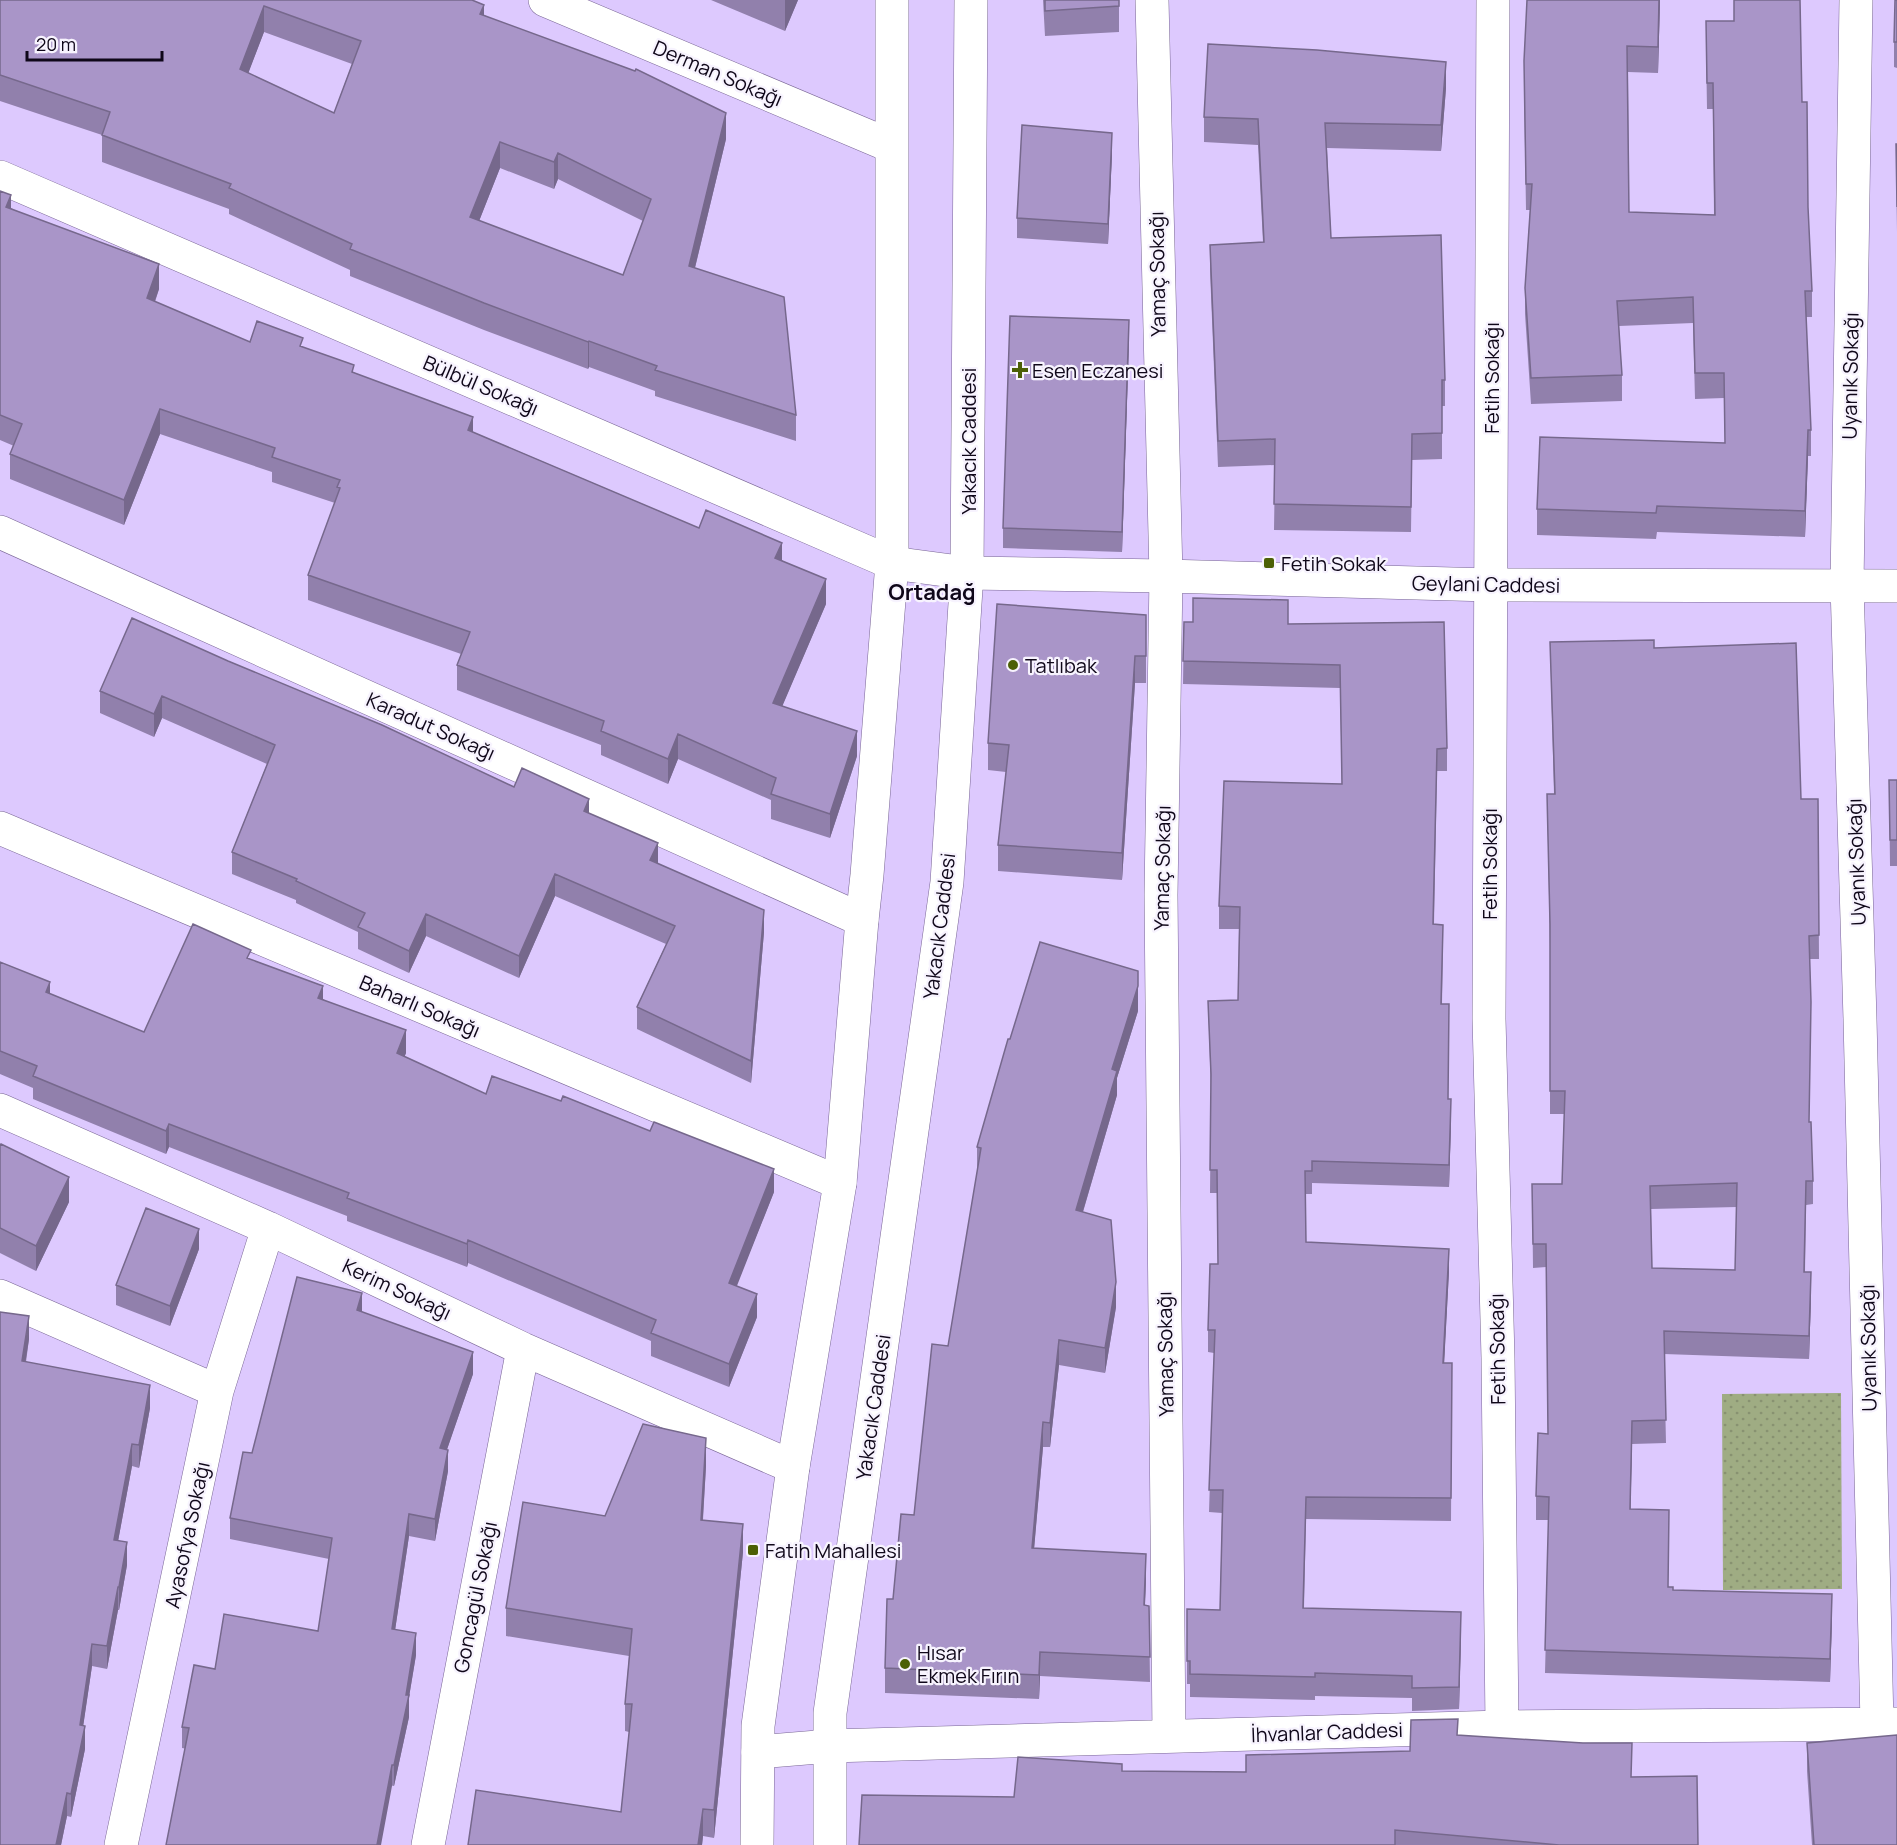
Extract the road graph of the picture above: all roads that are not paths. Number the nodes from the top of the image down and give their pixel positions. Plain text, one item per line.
1 (544, 0) edge
2 (892, 0) edge
3 (971, 0) edge
4 (1152, 0) edge
5 (1492, 0) edge
6 (1856, 0) edge
7 (891, 146) junction
8 (0, 177) edge
9 (0, 532) edge
10 (892, 563) junction
11 (967, 573) junction
12 (1166, 576) junction
13 (1490, 585) junction
14 (1847, 585) junction
15 (1897, 586) edge
16 (0, 828) edge
17 (862, 920) junction
18 (0, 1110) edge
19 (840, 1183) junction
20 (268, 1228) junction
21 (0, 1296) edge
22 (523, 1349) junction
23 (217, 1391) junction
24 (793, 1467) junction
25 (1887, 1724) edge
26 (1502, 1727) junction
27 (1169, 1736) junction
28 (830, 1746) junction
29 (758, 1752) junction
30 (121, 1845) edge
31 (428, 1845) edge
32 (757, 1845) edge
33 (830, 1845) edge

1 - 7 street, Derman Sokağı
2 - 7 street
3 - 11 street, Yakacık Caddesi
4 - 12 street, Yamaç Sokağı
5 - 13 street, Fetih Sokağı
6 - 14 street, Uyanık Sokağı
7 - 10 street
8 - 10 street, Bülbül Sokağı
9 - 17 street, Karadut Sokağı
10 - 11 street, Bülbül Sokağı
10 - 17 street
11 - 12 street, Geylani Caddesi
11 - 28 street, Yakacık Caddesi
12 - 13 street, Geylani Caddesi
12 - 27 street, Yamaç Sokağı
13 - 14 street, Geylani Caddesi
13 - 26 street, Fetih Sokağı
14 - 15 street, Geylani Caddesi
14 - 25 street, Uyanık Sokağı
16 - 19 street, Baharlı Sokağı
17 - 19 street
18 - 20 street, Kerim Sokağı
19 - 24 street
20 - 22 street, Kerim Sokağı
20 - 23 street, Ayasofya Sokağı
21 - 23 street
22 - 24 street, Kerim Sokağı
22 - 31 street, Goncagül Sokağı
23 - 30 street, Ayasofya Sokağı
24 - 29 street
25 - 26 street, İhvanlar Caddesi
26 - 27 street, İhvanlar Caddesi
27 - 28 street, İhvanlar Caddesi
28 - 29 street, İhvanlar Caddesi
28 - 33 street, Yakacık Caddesi
29 - 32 street

